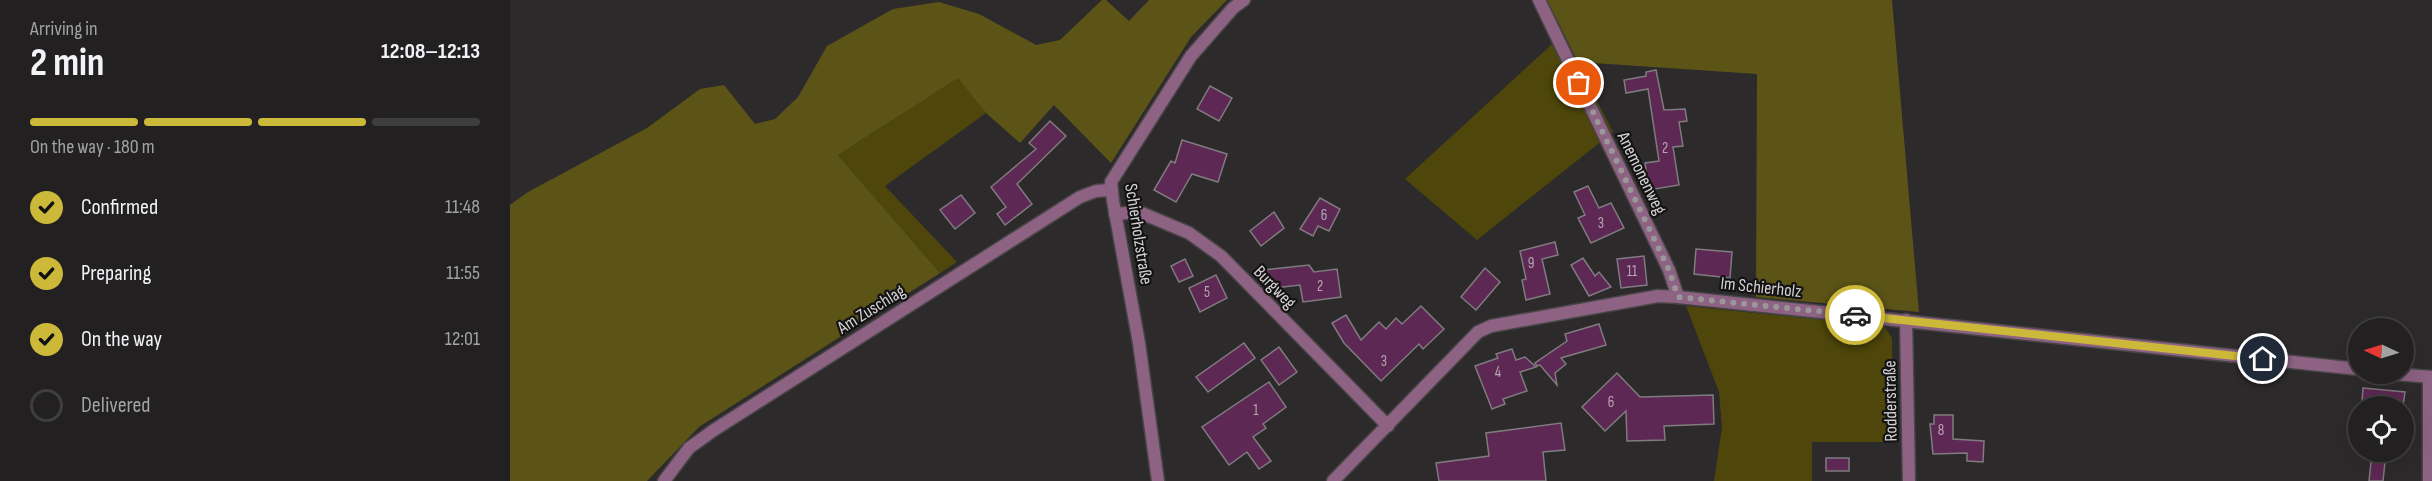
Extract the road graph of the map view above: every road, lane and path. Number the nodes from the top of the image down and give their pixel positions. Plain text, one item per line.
1 (1244, 0) edge
2 (1539, 0) edge
3 (1111, 190) junction
4 (1115, 214) junction
5 (1678, 297) junction
6 (1906, 320) junction
7 (2348, 368) edge
8 (2414, 376) edge
9 (2431, 377) edge
10 (1388, 426) junction
11 (664, 481) edge
12 (1158, 481) edge
13 (1333, 481) edge
14 (1909, 481) edge
15 (2429, 481) edge

1 - 3 street, Schierholzstraße
2 - 5 street, Anemonenweg
3 - 4 street, Schierholzstraße
3 - 11 street, Am Zuschlag
4 - 10 street, Burgweg
4 - 12 street, Schierholzstraße
5 - 6 street, Im Schierholz
5 - 10 street, Im Schierholz
6 - 7 street, Im Schierholz
6 - 14 street, Rodderstraße
8 - 9 street
9 - 15 street
10 - 13 street, Im Schierholz

